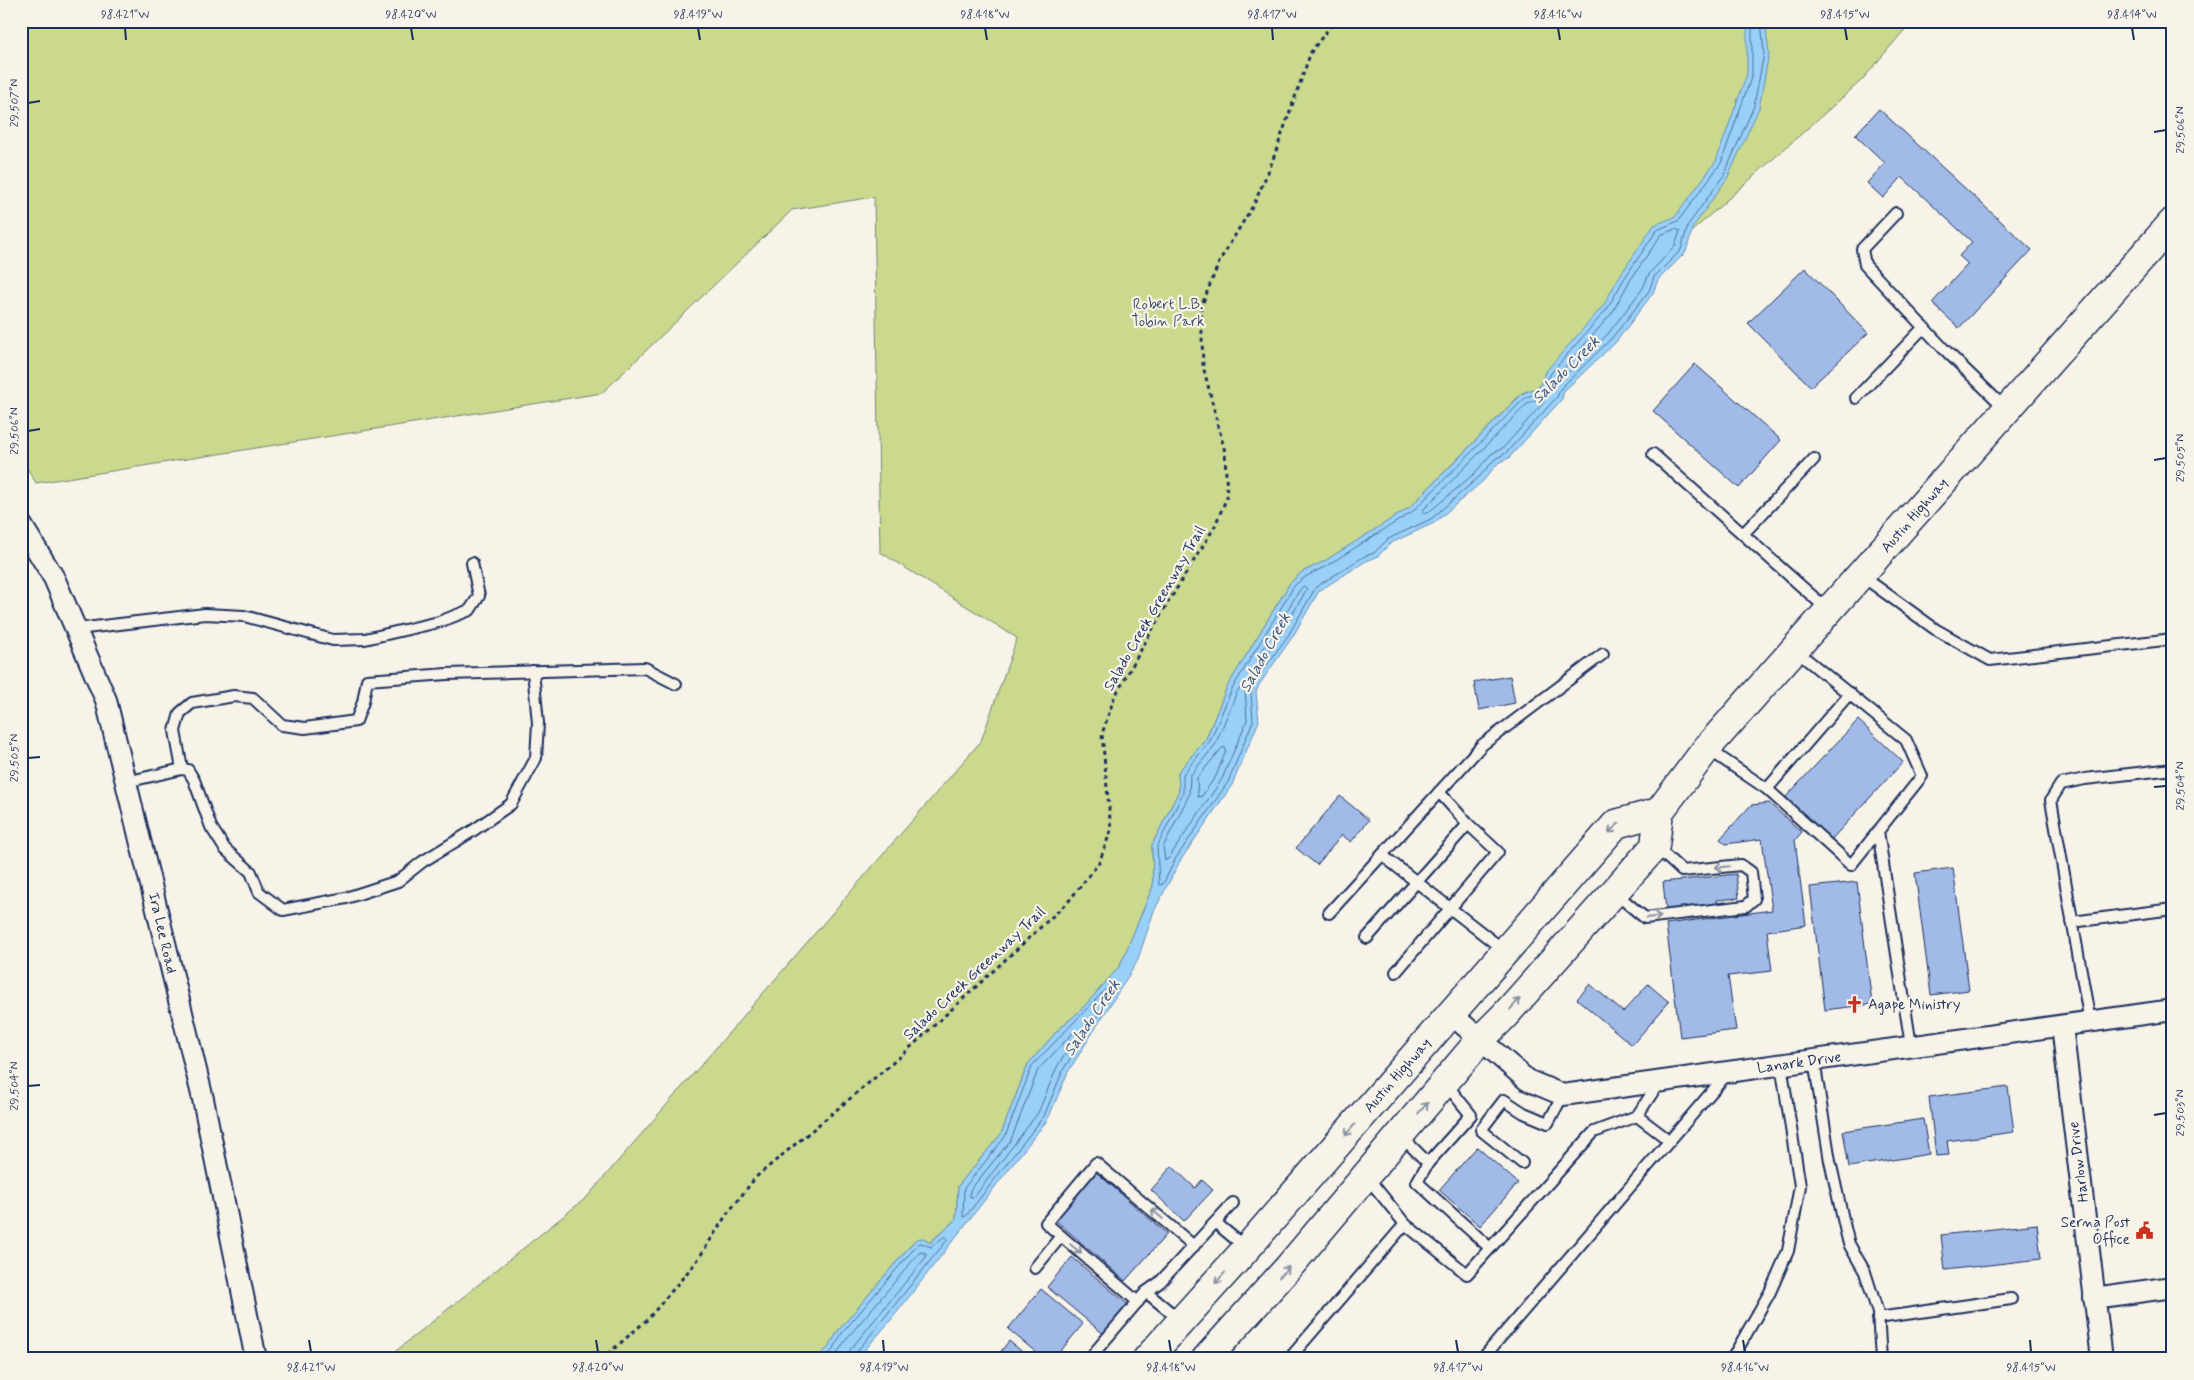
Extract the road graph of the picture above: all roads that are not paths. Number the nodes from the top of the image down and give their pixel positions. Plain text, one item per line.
1 (1896, 213) dead end
2 (2173, 222) edge
3 (1924, 327) junction
4 (1856, 398) dead end
5 (2007, 410) junction
6 (1654, 454) dead end
7 (1814, 459) dead end
8 (21, 524) edge
9 (1744, 533) junction
10 (472, 563) dead end
11 (1861, 575) junction
12 (1829, 611) junction
13 (76, 629) junction
14 (2173, 639) edge
15 (1795, 650) junction
16 (1603, 654) dead end
17 (533, 671) junction
18 (676, 684) dead end
19 (1850, 693) junction
20 (1707, 748) junction
21 (182, 769) junction
22 (2173, 769) edge
23 (126, 782) junction
24 (1766, 789) junction
25 (1439, 792) junction
26 (1659, 812) junction
27 (1468, 824) junction
28 (1878, 832) junction
29 (1655, 846) junction
30 (1382, 855) junction
31 (1415, 882) junction
32 (1615, 892) junction
33 (1450, 909) junction
34 (2173, 909) edge
35 (1329, 913) dead end
36 (2072, 922) junction
37 (1367, 938) dead end
38 (1505, 952) junction
39 (1396, 972) dead end
40 (2173, 1010) edge
41 (1451, 1014) junction
42 (2090, 1022) junction
43 (2062, 1026) junction
44 (1481, 1039) junction
45 (1911, 1046) junction
46 (1814, 1060) junction
47 (1782, 1064) junction
48 (1729, 1072) junction
49 (1660, 1081) junction
50 (1446, 1084) junction
51 (1563, 1095) junction
52 (1637, 1116) junction
53 (1400, 1135) junction
54 (1670, 1141) junction
55 (1428, 1162) junction
56 (1522, 1163) dead end
57 (1366, 1176) junction
58 (1233, 1203) dead end
59 (1216, 1223) junction
60 (1405, 1224) junction
61 (1061, 1236) junction
62 (1194, 1246) junction
63 (1247, 1248) junction
64 (1490, 1248) junction
65 (1035, 1268) dead end
66 (2173, 1287) edge
67 (1146, 1292) junction
68 (2094, 1298) junction
69 (2011, 1299) dead end
70 (1138, 1302) junction
71 (1878, 1318) junction
72 (1181, 1322) junction
73 (1215, 1355) edge
74 (256, 1359) edge
75 (1089, 1359) edge
76 (1147, 1359) edge
77 (1288, 1359) edge
78 (1482, 1359) edge
79 (1732, 1359) edge
80 (1881, 1359) edge
81 (2102, 1359) edge

1 - 3 lane
2 - 5 main road, Austin Highway
3 - 4 lane
3 - 5 lane
5 - 11 main road, Austin Highway
6 - 9 lane
7 - 9 lane
8 - 13 street, Ira Lee Road
9 - 12 lane
10 - 13 lane
11 - 12 main road, Austin Highway
11 - 14 lane
12 - 15 main road, Austin Highway
13 - 23 street, Ira Lee Road
15 - 19 lane
15 - 20 main road, Austin Highway
16 - 25 lane
17 - 18 lane
17 - 21 lane
17 - 21 lane
19 - 24 lane
19 - 28 lane
20 - 24 lane
20 - 26 main road, Austin Highway
21 - 23 lane
22 - 36 lane
23 - 74 street, Ira Lee Road
24 - 28 lane
25 - 27 lane
25 - 30 lane
26 - 29 main road
26 -> 38 main road, Austin Highway
27 - 31 lane
27 - 33 lane
28 - 45 lane
29 - 32 main road
32 -> 29 lane
30 - 31 lane
30 - 35 lane
31 - 33 lane
31 - 37 lane
44 -> 32 main road
33 - 38 lane
33 - 39 lane
34 - 36 lane
36 - 42 lane
38 - 41 main road, Austin Highway
40 - 42 street, Lanark Drive
41 - 44 street
41 -> 63 main road, Austin Highway
42 - 43 street, Lanark Drive
43 - 45 street, Lanark Drive
43 - 68 street, Harlow Drive
44 - 50 main road
44 - 51 street
45 - 46 street, Lanark Drive
46 - 47 street, Lanark Drive
46 - 71 lane
47 - 48 street, Lanark Drive
47 - 79 lane
48 - 49 street, Lanark Drive
48 - 54 lane
49 - 51 street, Lanark Drive
49 - 52 lane
53 -> 50 main road
50 - 55 lane
51 - 56 lane
52 - 54 lane
52 - 64 lane
53 - 55 lane
53 - 57 main road
54 - 78 lane
55 - 64 lane
57 - 60 lane
73 -> 57 main road
58 - 59 lane
59 - 62 lane
59 - 63 lane
60 - 64 lane
60 - 77 lane
62 -> 61 lane
61 - 65 lane
61 -> 70 lane
62 - 67 lane
63 -> 72 main road, Austin Highway
66 - 68 street
67 - 70 lane
67 - 72 lane
68 - 81 street, Harlow Drive
69 - 71 lane
70 - 75 lane
71 - 80 lane
72 - 76 main road, Austin Highway

